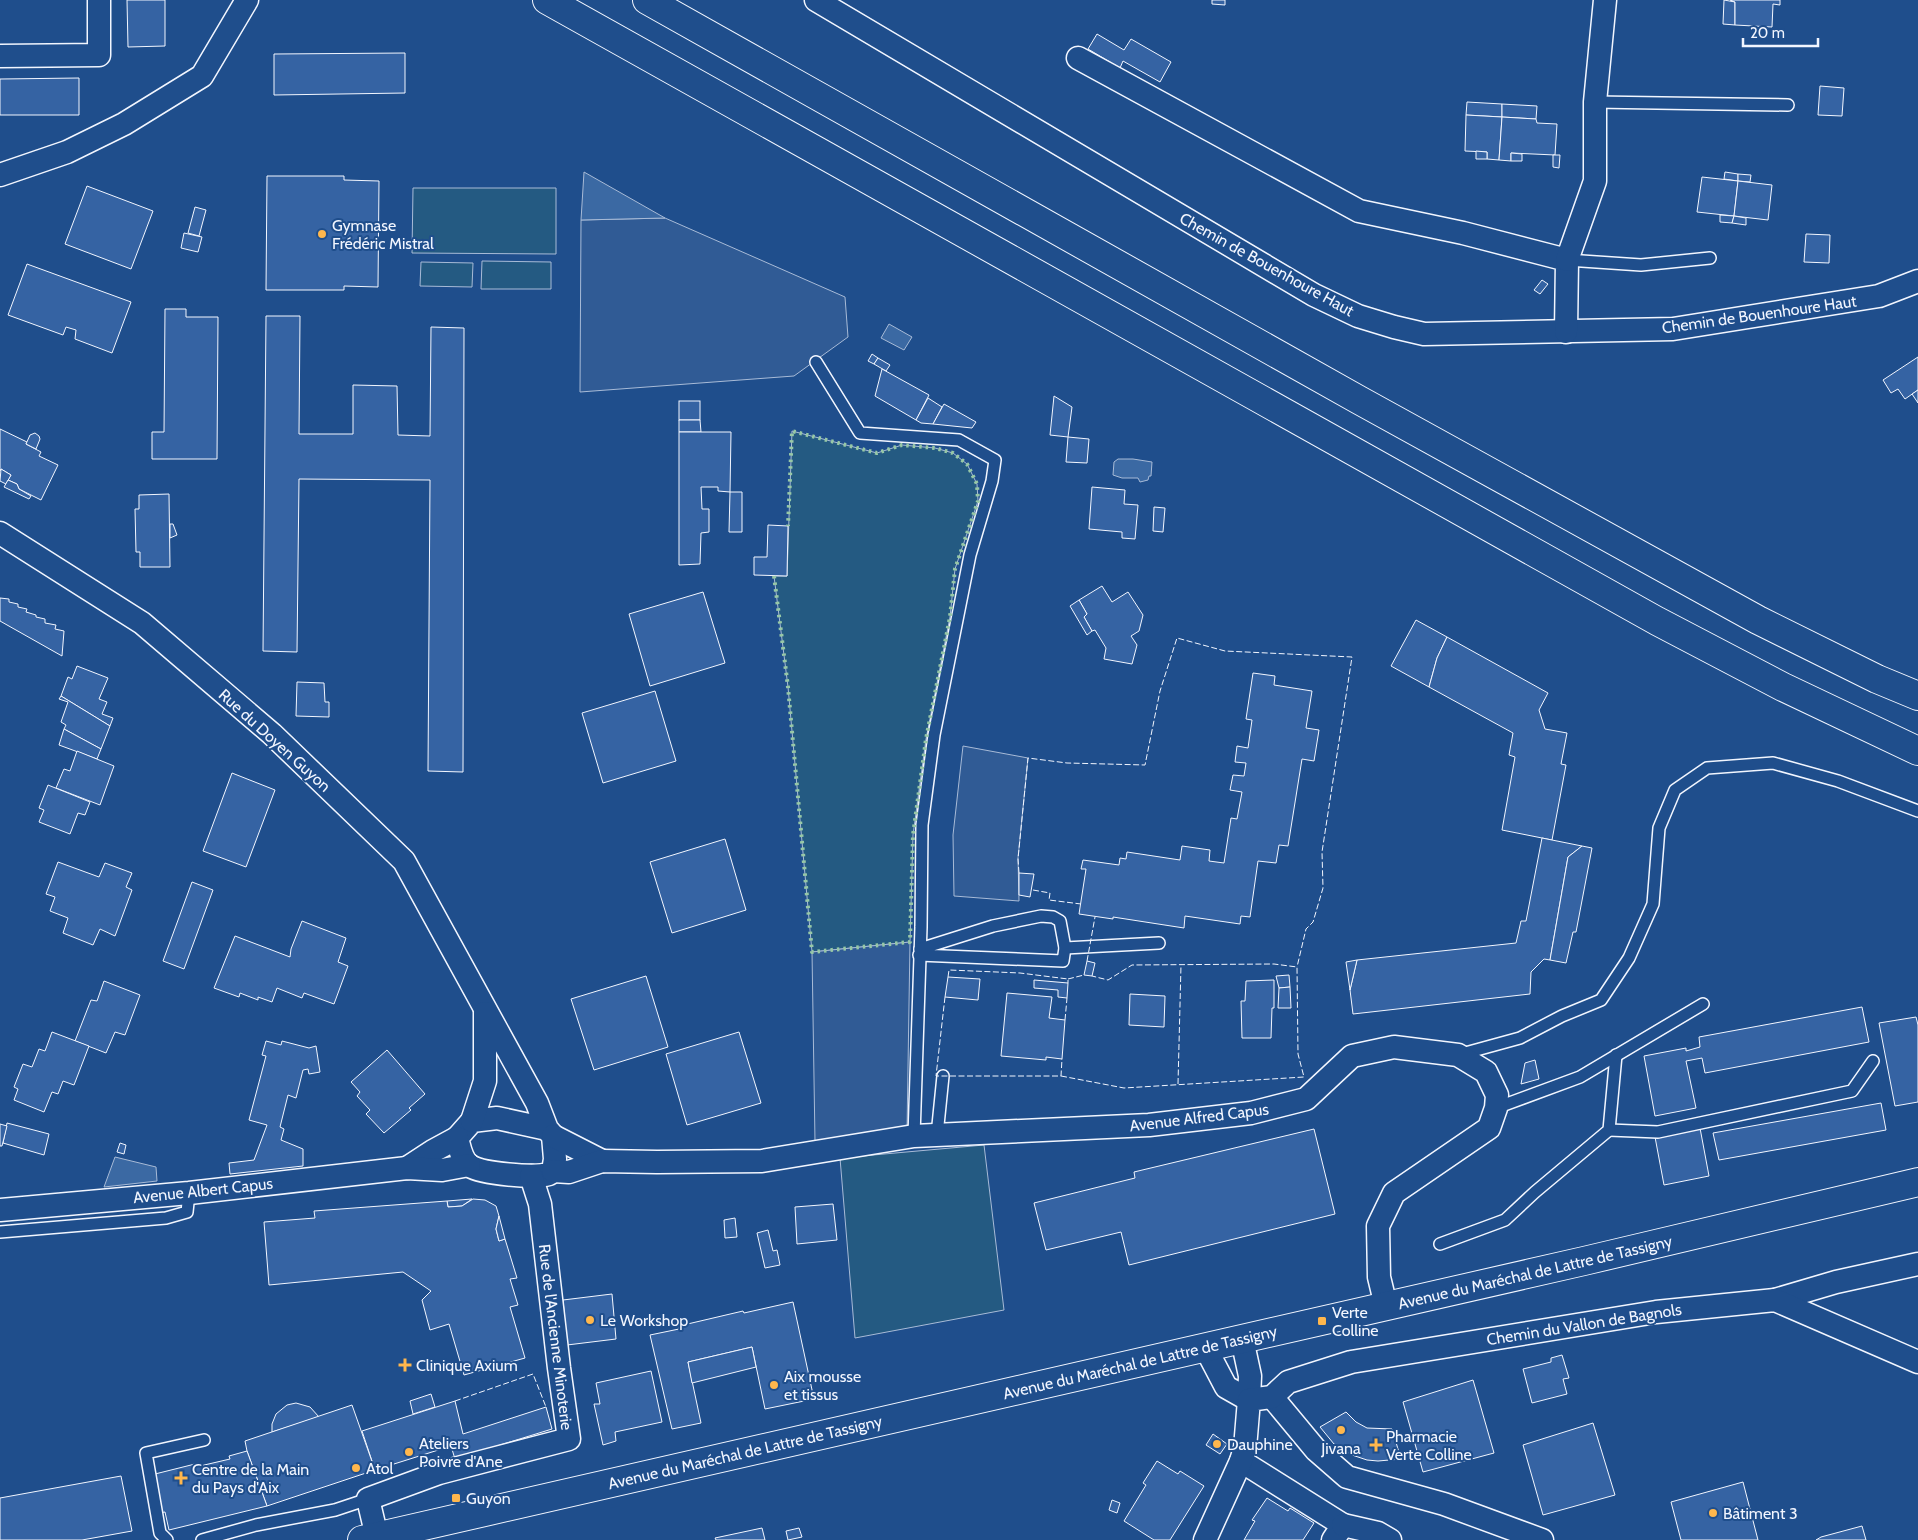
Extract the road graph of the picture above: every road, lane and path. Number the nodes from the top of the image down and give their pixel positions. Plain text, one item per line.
1 (99, 0) edge
2 (246, 0) edge
3 (547, 0) edge
4 (647, 0) edge
5 (816, 0) edge
6 (1604, 0) edge
7 (0, 56) edge
8 (1078, 58) dead end
9 (1595, 102) junction
10 (1788, 105) dead end
11 (0, 175) edge
12 (1710, 258) dead end
13 (1567, 260) junction
14 (1918, 281) edge
15 (1566, 332) junction
16 (816, 362) dead end
17 (0, 533) edge
18 (1918, 696) edge
19 (1918, 751) edge
20 (1918, 811) edge
21 (1159, 944) dead end
22 (1065, 948) junction
23 (920, 952) junction
24 (1702, 1004) dead end
25 (484, 1010) junction
26 (1458, 1055) junction
27 (1616, 1056) junction
28 (1874, 1061) dead end
29 (944, 1076) dead end
30 (1496, 1108) junction
31 (472, 1121) junction
32 (1609, 1130) junction
33 (550, 1132) junction
34 (937, 1135) junction
35 (914, 1136) junction
36 (458, 1138) junction
37 (602, 1160) junction
38 (469, 1165) junction
39 (407, 1168) junction
40 (542, 1174) junction
41 (1918, 1182) edge
42 (189, 1193) junction
43 (0, 1210) edge
44 (0, 1232) edge
45 (1440, 1244) dead end
46 (1918, 1264) edge
47 (1775, 1300) junction
48 (1386, 1306) junction
49 (1242, 1339) junction
50 (1206, 1347) junction
51 (1918, 1362) edge
52 (1272, 1397) junction
53 (1249, 1400) junction
54 (204, 1440) dead end
55 (1241, 1461) junction
56 (368, 1499) junction
57 (1338, 1533) edge
58 (1519, 1536) edge
59 (370, 1538) edge
60 (167, 1540) edge
61 (202, 1540) edge
62 (1205, 1540) edge
63 (1390, 1540) edge
64 (1542, 1540) edge

1 - 7 street
2 - 11 street
3 - 19 main road
4 - 18 main road
5 - 15 street, Chemin de Bouenhoure Haut
6 - 9 street
8 - 13 street
9 - 10 lane
9 - 13 street
12 - 13 lane
13 - 15 street
14 - 15 street, Chemin de Bouenhoure Haut
16 - 23 lane
17 - 25 street, Rue du Doyen Guyon
20 - 26 lane
21 - 22 lane
22 - 23 lane
22 - 23 lane
23 - 35 lane
24 - 27 lane
25 - 31 street, Rue du Doyen Guyon
25 - 33 street, Rue du Doyen Guyon
26 - 30 street, Avenue Alfred Capus
26 - 34 street, Avenue Alfred Capus
27 - 30 lane
27 - 32 lane
28 - 32 lane
29 - 34 lane
30 - 48 street
31 - 33 street
31 - 36 street
32 - 45 lane
33 - 37 street
33 - 40 street, Rue du Doyen Guyon
34 - 35 street, Avenue Alfred Capus
35 - 37 street, Avenue Alfred Capus
36 - 38 street
36 - 39 street, Avenue Albert Capus
37 - 40 street
38 - 39 street, Avenue Albert Capus
38 - 40 street
39 - 42 street, Avenue Albert Capus
40 - 56 street, Rue de l'Ancienne Minoterie
41 - 48 main road, Avenue du Maréchal de Lattre de Tassigny
42 - 43 street, Avenue Albert Capus
42 - 44 lane
46 - 47 street
47 - 51 street, Chemin du Vallon de Bagnols
47 - 52 street, Chemin du Vallon de Bagnols
48 - 49 main road, Avenue du Maréchal de Lattre de Tassigny
49 - 50 main road, Avenue du Maréchal de Lattre de Tassigny
49 - 53 street
50 - 53 street
50 - 59 main road, Avenue du Maréchal de Lattre de Tassigny
52 - 53 street
52 - 58 street
53 - 55 street
54 - 60 lane
55 - 57 street
55 - 62 street
56 - 59 street
56 - 61 lane
57 - 63 street
58 - 64 street

